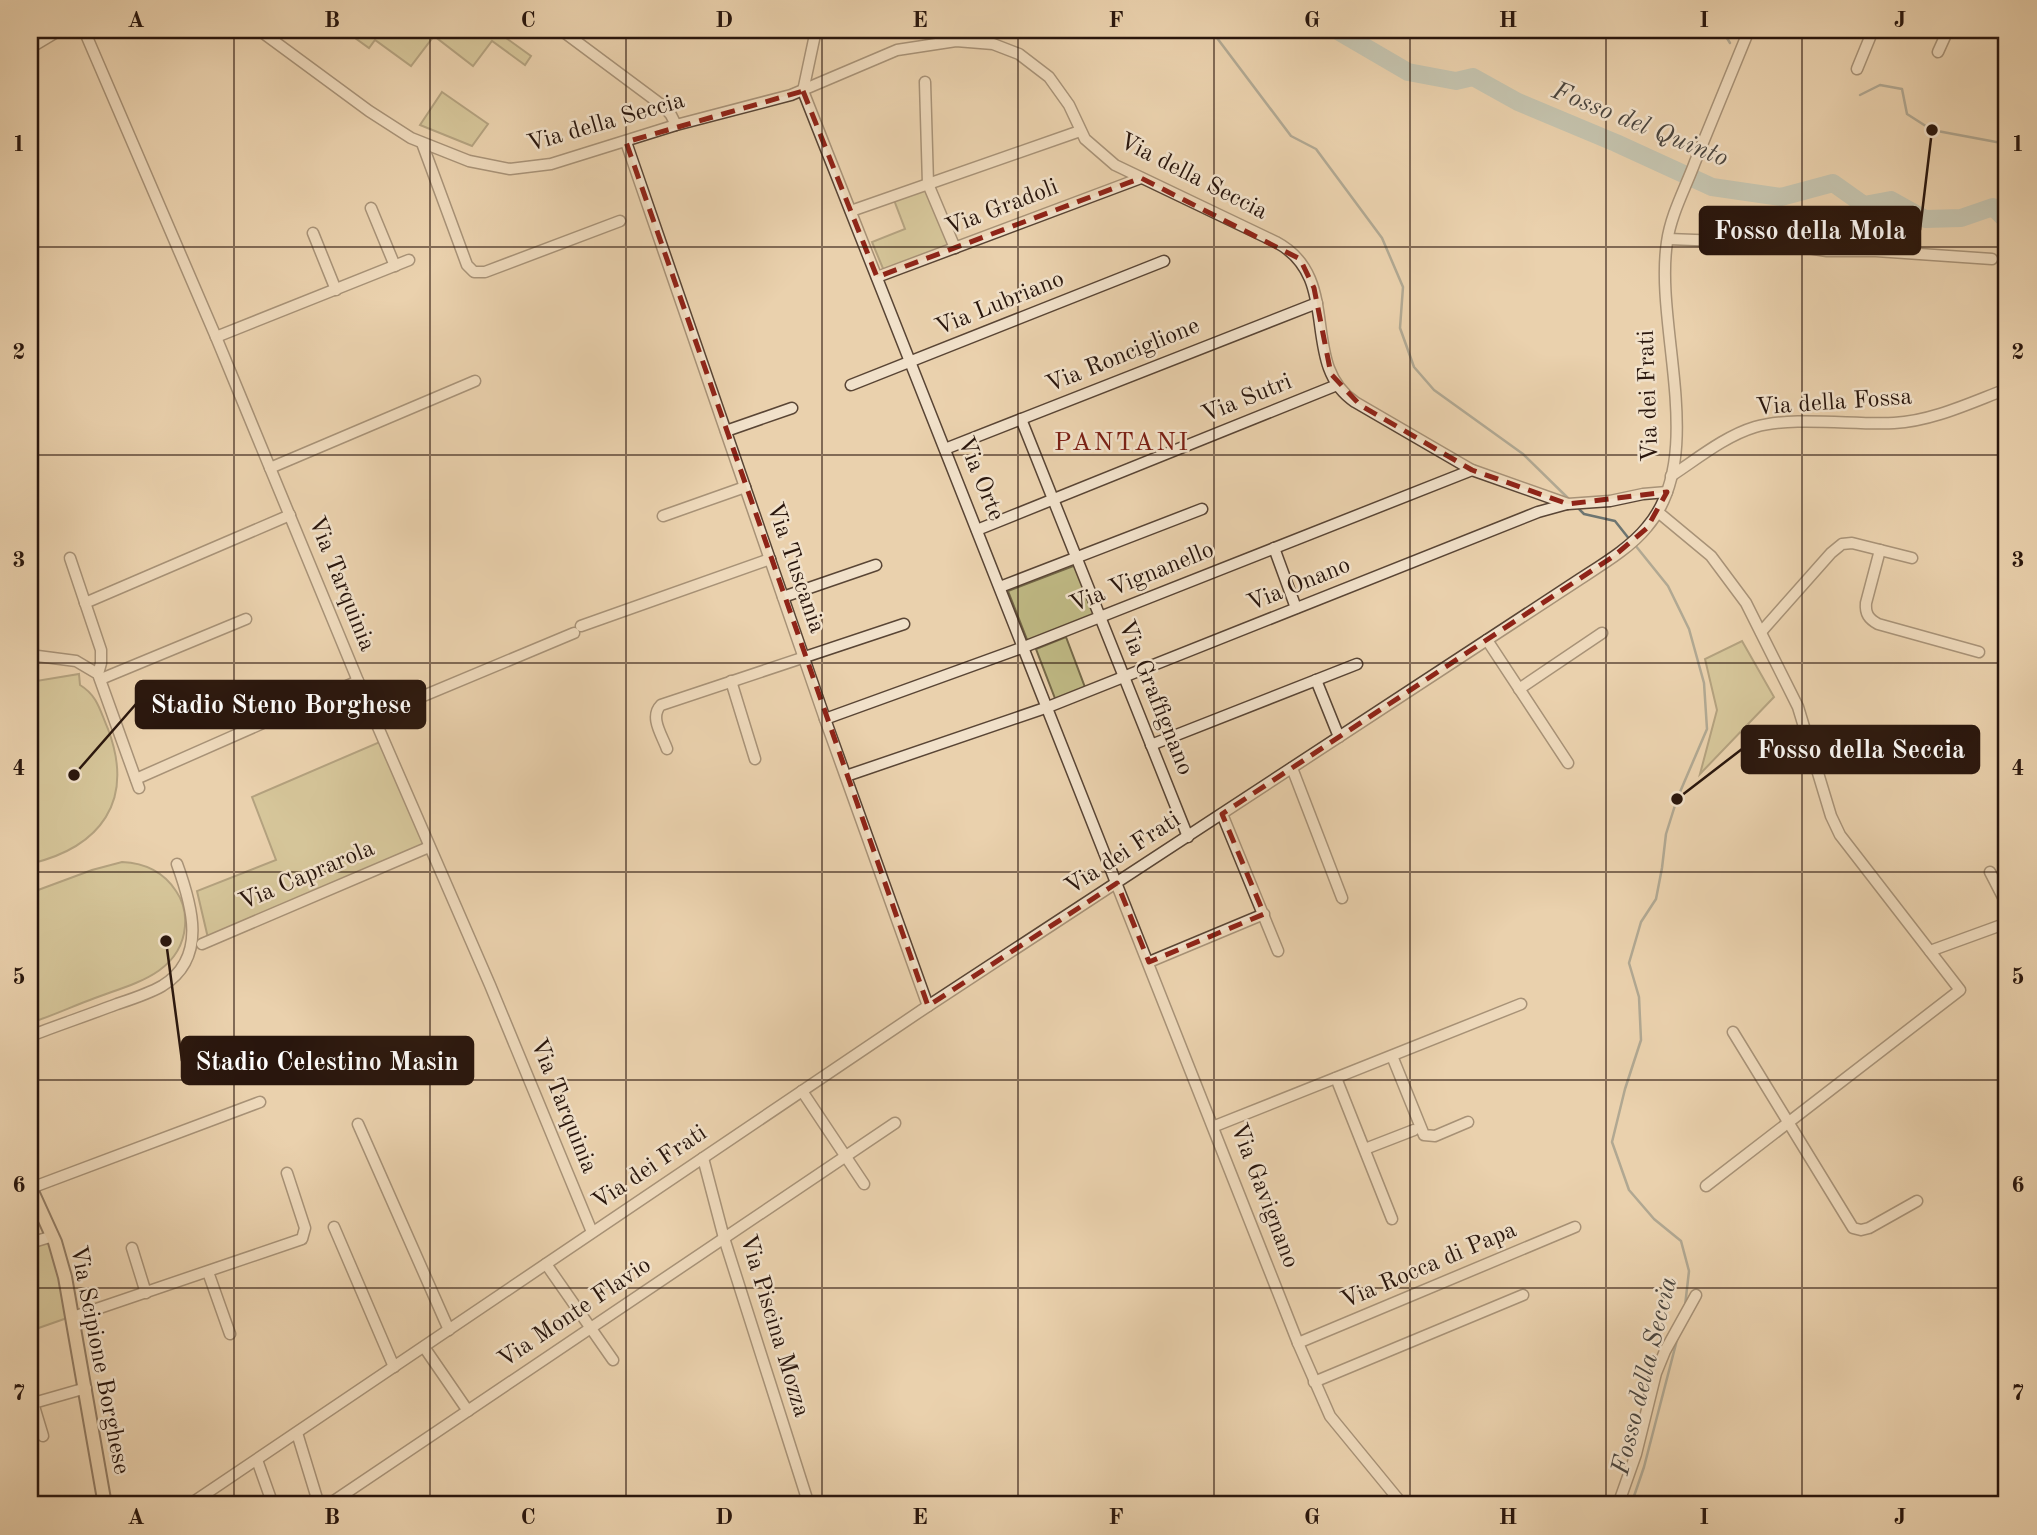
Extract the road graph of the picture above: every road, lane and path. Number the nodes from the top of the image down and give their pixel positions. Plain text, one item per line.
1 (60, 30) edge
2 (84, 30) edge
3 (259, 30) edge
4 (561, 30) edge
5 (816, 30) edge
6 (1749, 30) edge
7 (1873, 30) edge
8 (1948, 30) edge
9 (30, 48) edge
10 (1938, 52) dead end
11 (1857, 69) dead end
12 (925, 82) dead end
13 (803, 91) junction
14 (676, 125) junction
15 (1080, 131) junction
16 (626, 142) junction
17 (422, 143) junction
18 (1141, 177) junction
19 (928, 184) junction
20 (371, 208) dead end
21 (851, 211) junction
22 (620, 221) dead end
23 (313, 233) dead end
24 (1668, 239) junction
25 (955, 248) junction
26 (1992, 259) dead end
27 (409, 260) dead end
28 (1164, 261) dead end
29 (395, 266) junction
30 (877, 277) junction
31 (336, 290) junction
32 (1317, 303) junction
33 (216, 337) junction
34 (911, 362) junction
35 (475, 381) dead end
36 (851, 385) dead end
37 (1337, 386) junction
38 (2007, 389) edge
39 (792, 408) dead end
40 (1021, 419) junction
41 (726, 431) junction
42 (945, 449) junction
43 (271, 468) junction
44 (1472, 470) junction
45 (1671, 476) junction
46 (745, 488) junction
47 (1667, 492) junction
48 (1053, 500) junction
49 (1567, 504) junction
50 (1202, 509) dead end
51 (1658, 512) junction
52 (290, 515) junction
53 (663, 516) dead end
54 (977, 530) junction
55 (1274, 548) junction
56 (1880, 550) junction
57 (70, 558) dead end
58 (1077, 558) junction
59 (1912, 558) dead end
60 (770, 559) junction
61 (876, 565) dead end
62 (1000, 587) junction
63 (783, 597) junction
64 (85, 603) junction
65 (1296, 608) junction
66 (1100, 617) junction
67 (246, 619) dead end
68 (904, 624) dead end
69 (1761, 632) junction
70 (1602, 633) dead end
71 (1487, 640) junction
72 (1024, 647) junction
73 (1979, 652) dead end
74 (30, 655) edge
75 (804, 657) junction
76 (1357, 664) dead end
77 (99, 677) junction
78 (1124, 678) junction
79 (1316, 680) junction
80 (358, 681) junction
81 (730, 681) junction
82 (1519, 689) junction
83 (1048, 707) junction
84 (373, 717) junction
85 (825, 719) junction
86 (1339, 737) junction
87 (1151, 745) junction
88 (667, 749) dead end
89 (755, 759) dead end
90 (1568, 763) dead end
91 (1292, 768) junction
92 (846, 776) junction
93 (1222, 814) junction
94 (1188, 837) junction
95 (429, 847) junction
96 (177, 864) dead end
97 (1990, 872) dead end
98 (1117, 883) junction
99 (1342, 898) dead end
100 (2007, 905) edge
101 (1264, 914) junction
102 (2007, 923) edge
103 (202, 944) dead end
104 (1278, 951) dead end
105 (1930, 951) junction
106 (1149, 962) junction
107 (1521, 1004) dead end
108 (928, 1006) junction
109 (1733, 1032) dead end
110 (30, 1036) edge
111 (1392, 1056) junction
112 (1336, 1078) junction
113 (802, 1091) junction
114 (260, 1102) dead end
115 (1468, 1122) dead end
116 (895, 1123) dead end
117 (358, 1124) dead end
118 (1789, 1124) junction
119 (1214, 1126) junction
120 (1414, 1130) dead end
121 (1365, 1149) junction
122 (846, 1156) junction
123 (703, 1158) junction
124 (287, 1173) dead end
125 (864, 1184) dead end
126 (1706, 1186) dead end
127 (30, 1188) edge
128 (1917, 1200) dead end
129 (1392, 1219) dead end
130 (334, 1227) dead end
131 (1575, 1227) dead end
132 (592, 1232) junction
133 (53, 1236) junction
134 (724, 1238) junction
135 (30, 1243) edge
136 (132, 1248) dead end
137 (546, 1264) junction
138 (208, 1272) junction
139 (146, 1293) junction
140 (1523, 1295) dead end
141 (1696, 1295) dead end
142 (74, 1317) junction
143 (591, 1328) junction
144 (449, 1330) junction
145 (230, 1335) dead end
146 (1298, 1343) junction
147 (424, 1347) junction
148 (613, 1360) dead end
149 (394, 1367) junction
150 (1314, 1382) junction
151 (86, 1388) junction
152 (32, 1403) edge
153 (468, 1411) junction
154 (297, 1433) junction
155 (43, 1436) dead end
156 (257, 1460) junction
157 (106, 1505) edge
158 (189, 1505) edge
159 (273, 1505) edge
160 (319, 1505) edge
161 (328, 1505) edge
162 (809, 1505) edge
163 (1403, 1505) edge
164 (1618, 1505) edge

1 - 9 street
2 - 33 street, Via Tarquinia
3 - 17 street, Via della Seccia
4 - 14 street
5 - 13 street
6 - 24 street, Via dei Frati
7 - 11 street
8 - 10 street
12 - 19 street
13 - 14 street, Via della Seccia
13 - 15 street, Via della Seccia
13 - 21 street, Via Orte
14 - 16 street, Via della Seccia
15 - 18 street, Via della Seccia
15 - 19 street
16 - 17 street, Via della Seccia
16 - 41 street, Via Tuscania
17 - 22 street
18 - 25 street, Via Gradoli
18 - 32 street, Via della Seccia
19 - 21 street
19 - 25 street
20 - 29 street
21 - 30 street, Via Orte
23 - 31 street
24 - 26 street
24 - 45 street, Via dei Frati
25 - 30 street, Via Gradoli
27 - 29 street
28 - 34 street, Via Lubriano
29 - 31 street
30 - 34 street, Via Orte
31 - 33 street
32 - 37 street, Via della Seccia
32 - 40 street, Via Ronciglione
33 - 43 street, Via Tarquinia
34 - 36 street, Via Lubriano
34 - 42 street, Via Orte
35 - 43 street
37 - 44 street
37 - 48 street, Via Sutri
38 - 45 street, Via della Fossa
39 - 41 street
40 - 42 street, Via Ronciglione
40 - 48 street, Via Graffignano
41 - 46 street, Via Tuscania
42 - 54 street, Via Orte
43 - 52 street, Via Tarquinia
44 - 49 street
44 - 55 street, Via Vignanello
45 - 47 street, Via dei Frati
46 - 53 street
46 - 60 street, Via Tuscania
47 - 49 street
47 - 51 street, Via dei Frati
48 - 54 street, Via Sutri
48 - 58 street, Via Graffignano
49 - 65 street, Via Onano
50 - 58 street
51 - 69 street
51 - 71 street, Via dei Frati
52 - 64 street
52 - 80 street, Via Tarquinia
54 - 62 street, Via Orte
55 - 65 street
55 - 66 street, Via Vignanello
56 - 59 street
56 - 69 street
56 - 73 street
57 - 64 street
58 - 62 street
58 - 66 street, Via Graffignano
60 - 63 street, Via Tuscania
60 - 84 street
61 - 63 street
62 - 72 street, Via Orte
63 - 75 street, Via Tuscania
64 - 77 street
65 - 78 street, Via Onano
66 - 72 street, Via Vignanello
66 - 78 street, Via Graffignano
67 - 77 street
68 - 75 street
69 - 105 street
70 - 82 street
71 - 82 street
71 - 86 street, Via dei Frati
72 - 83 street, Via Orte
72 - 85 street, Via Vignanello
74 - 77 street
75 - 81 street
75 - 85 street, Via Tuscania
76 - 79 street
77 - 80 street
78 - 83 street, Via Onano
78 - 87 street, Via Graffignano
79 - 86 street
79 - 87 street
80 - 84 street, Via Tarquinia
81 - 88 street
81 - 89 street
82 - 90 street
83 - 92 street, Via Onano
83 - 98 street, Via Orte
84 - 95 street, Via Tarquinia
85 - 92 street, Via Tuscania
86 - 91 street, Via dei Frati
87 - 94 street, Via Graffignano
91 - 93 street, Via dei Frati
91 - 99 street
92 - 108 street, Via Tuscania
93 - 94 street, Via dei Frati
93 - 101 street
94 - 98 street, Via dei Frati
95 - 103 street, Via Caprarola
95 - 132 street, Via Tarquinia
96 - 110 street
97 - 100 street
98 - 106 street, Via Gavignano
98 - 108 street, Via dei Frati
101 - 104 street
101 - 106 street
102 - 105 street
105 - 118 street
106 - 119 street, Via Gavignano
107 - 111 street
108 - 113 street, Via dei Frati
109 - 118 street
111 - 112 street
111 - 115 street
112 - 119 street
112 - 121 street
113 - 122 street
113 - 123 street, Via dei Frati
114 - 127 street
116 - 122 street, Via Monte Flavio
117 - 144 street
118 - 126 street
118 - 128 street
119 - 146 street, Via Gavignano
120 - 121 street
121 - 129 street
122 - 125 street
122 - 134 street, Via Monte Flavio
123 - 132 street, Via dei Frati
123 - 134 street, Via Piscina Mozza
124 - 138 street
127 - 133 main road, Via Scipione Borghese
130 - 149 street
131 - 146 street, Via Rocca di Papa
132 - 137 street, Via dei Frati
133 - 135 street
133 - 142 main road, Via Scipione Borghese
134 - 143 street, Via Monte Flavio
134 - 162 street, Via Piscina Mozza
136 - 139 street
137 - 143 street
137 - 144 street, Via dei Frati
138 - 139 street
138 - 145 street
139 - 142 street
140 - 150 street
141 - 164 street
142 - 151 main road, Via Scipione Borghese
143 - 148 street
143 - 153 street, Via Monte Flavio
144 - 147 street, Via dei Frati
146 - 150 street, Via Gavignano
147 - 149 street, Via dei Frati
147 - 153 street
149 - 154 street, Via dei Frati
150 - 163 street, Via Gavignano
151 - 152 street
151 - 157 main road, Via Scipione Borghese
152 - 155 street
153 - 161 street, Via Monte Flavio
154 - 156 street, Via dei Frati
154 - 160 street
156 - 158 street, Via dei Frati
156 - 159 street

